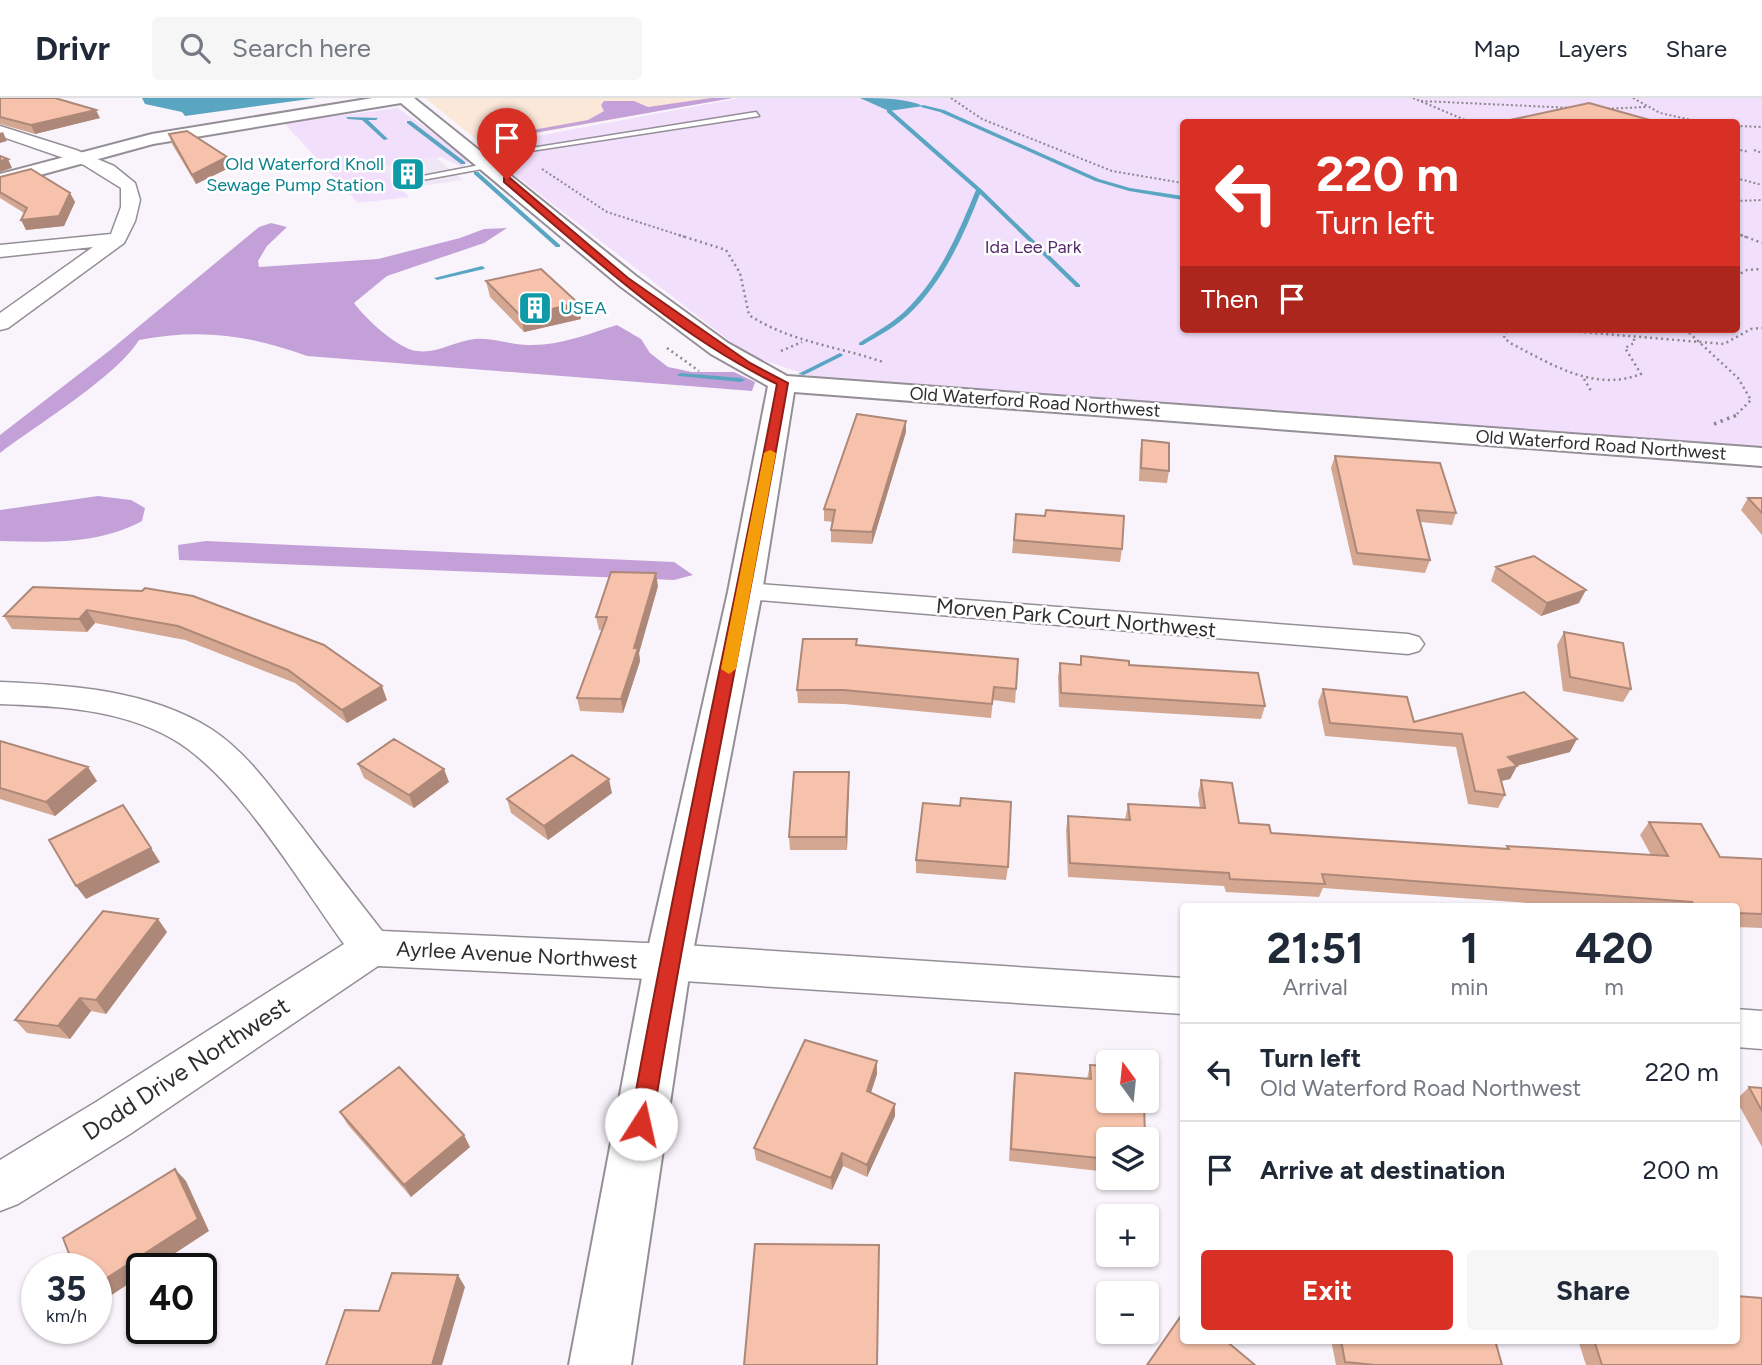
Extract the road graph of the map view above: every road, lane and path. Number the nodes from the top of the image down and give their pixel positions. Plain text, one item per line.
1 (403, 98) edge
2 (951, 98) edge
3 (1413, 98) edge
4 (1633, 98) edge
5 (1421, 101) junction
6 (1646, 107) junction
7 (1598, 108) edge
8 (1584, 110) edge
9 (1660, 113) junction
10 (756, 114) dead end
11 (1463, 119) edge
12 (1663, 119) edge
13 (1687, 119) edge
14 (1740, 126) edge
15 (1762, 127) edge
16 (0, 131) edge
17 (1740, 150) edge
18 (1754, 150) dead end
19 (1749, 152) dead end
20 (1762, 153) edge
21 (75, 158) junction
22 (485, 161) junction
23 (1740, 179) edge
24 (0, 180) edge
25 (406, 180) dead end
26 (1180, 182) edge
27 (1762, 186) edge
28 (1762, 200) edge
29 (1740, 201) edge
30 (1740, 235) edge
31 (117, 239) junction
32 (1762, 243) edge
33 (0, 251) edge
34 (1762, 269) edge
35 (1740, 274) edge
36 (0, 323) edge
37 (1762, 328) edge
38 (1505, 333) edge
39 (1572, 333) edge
40 (1689, 333) edge
41 (1634, 336) junction
42 (1699, 343) junction
43 (887, 364) dead end
44 (1584, 378) junction
45 (782, 383) junction
46 (1591, 391) dead end
47 (1713, 425) dead end
48 (1762, 457) edge
49 (745, 592) junction
50 (1408, 644) dead end
51 (0, 692) edge
52 (370, 948) junction
53 (668, 962) junction
54 (1180, 996) edge
55 (1740, 1028) edge
56 (1762, 1030) edge
57 (0, 1187) edge
58 (600, 1365) edge

1 - 21 street
1 - 22 street, Old Waterford Road Northwest
2 - 26 path
3 - 5 path
4 - 6 path
5 - 8 path
5 - 11 path
6 - 7 path
6 - 9 path
9 - 12 path
9 - 13 path
10 - 22 lane
14 - 15 path
16 - 21 street
17 - 19 path
18 - 20 path
21 - 24 street
21 - 31 street
22 - 25 lane
22 - 43 path
22 - 45 street, Old Waterford Road Northwest
23 - 27 path
28 - 29 path
30 - 32 path
31 - 33 street
31 - 36 street
34 - 35 path
37 - 42 path
38 - 44 path
39 - 41 path
40 - 42 path
41 - 42 path
41 - 44 path
42 - 47 path
44 - 46 path
45 - 48 street, Old Waterford Road Northwest
45 - 49 street
49 - 50 street, Morven Park Court Northwest
49 - 53 street
51 - 52 street, Ayrlee Avenue Northwest
52 - 53 street, Ayrlee Avenue Northwest
52 - 57 street, Dodd Drive Northwest
53 - 54 street, Ayrlee Avenue Northwest
53 - 58 street
55 - 56 street

